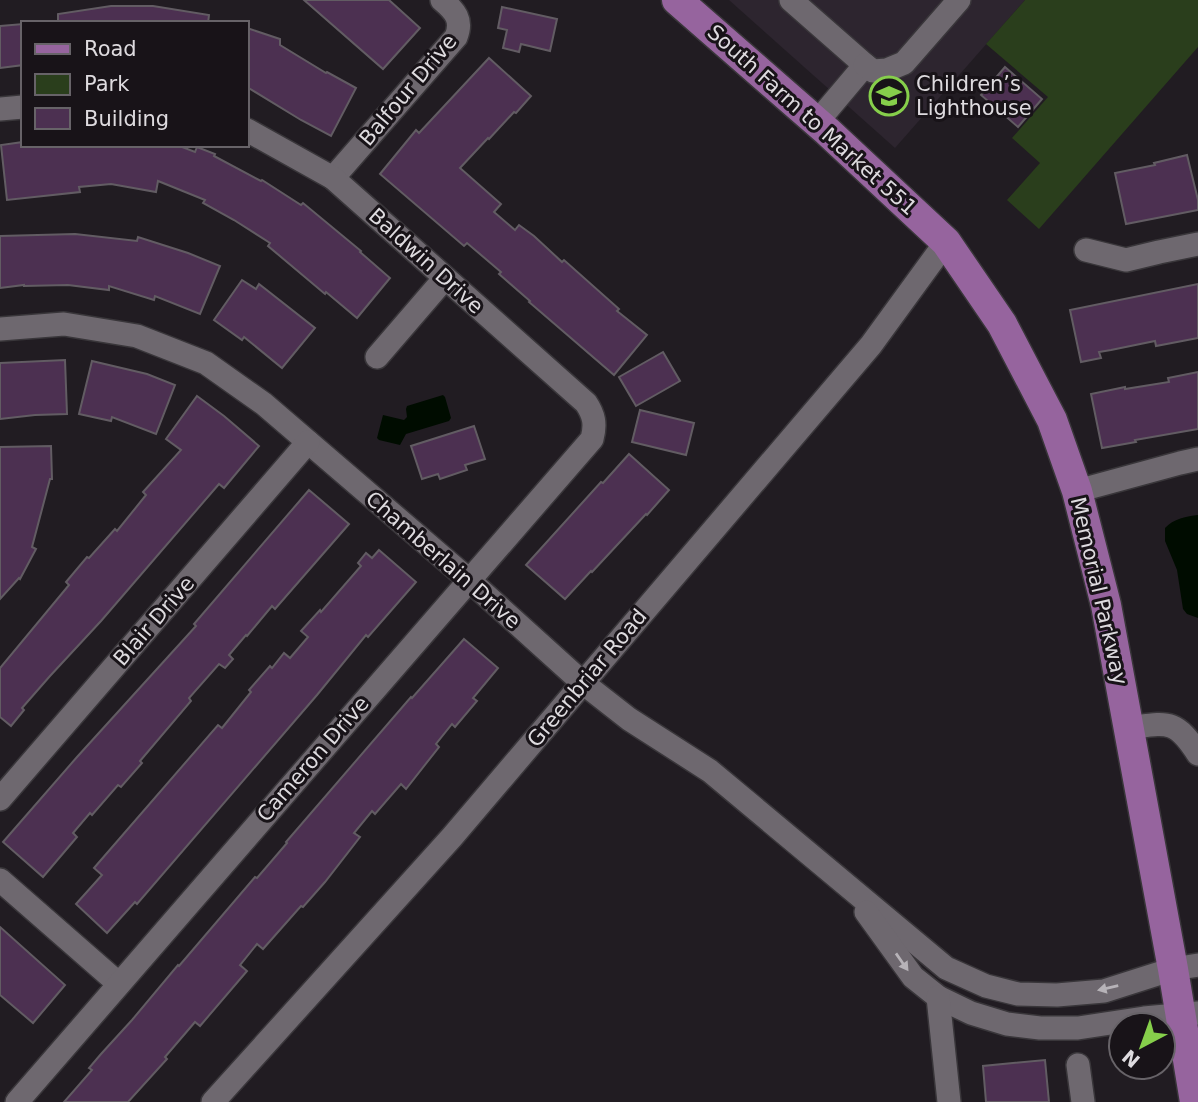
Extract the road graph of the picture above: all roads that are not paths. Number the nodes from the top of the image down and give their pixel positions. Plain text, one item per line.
1 (442, 0) edge
2 (677, 0) edge
3 (791, 0) edge
4 (959, 0) edge
5 (865, 65) junction
6 (21, 107) edge
7 (0, 109) edge
8 (817, 122) junction
9 (248, 131) edge
10 (333, 178) junction
11 (946, 242) junction
12 (1198, 244) edge
13 (1086, 250) dead end
14 (446, 278) junction
15 (0, 329) edge
16 (377, 357) dead end
17 (592, 411) joint
18 (308, 442) junction
19 (1198, 459) edge
20 (1077, 491) junction
21 (469, 580) junction
22 (583, 683) junction
23 (1128, 728) junction
24 (1198, 754) edge
25 (0, 799) edge
26 (0, 880) edge
27 (848, 887) junction
28 (1186, 967) edge
29 (119, 984) junction
30 (939, 997) junction
31 (1190, 1014) edge
32 (1078, 1065) dead end
33 (17, 1102) edge
34 (213, 1102) edge
35 (949, 1102) edge
36 (1083, 1102) edge
37 (1195, 1102) edge

1 - 10 street, Balfour Drive
2 - 8 main road, South Farm to Market 551
3 - 5 street
4 - 5 street
5 - 8 street
6 - 7 street
8 - 11 main road, South Farm to Market 551
9 - 10 street, Baldwin Drive
10 - 14 street, Baldwin Drive
11 - 20 main road, Memorial Parkway
11 - 22 street, Greenbriar Road
12 - 13 street
14 - 16 street
14 - 17 street, Baldwin Drive
15 - 18 street, Chamberlain Drive
17 - 21 street, Cameron Drive
18 - 21 street, Chamberlain Drive
18 - 25 street, Blair Drive
19 - 20 street
20 - 23 main road, Memorial Parkway
21 - 22 street, Chamberlain Drive
21 - 29 street, Cameron Drive
22 - 27 street, Chamberlain Drive
22 - 34 street, Greenbriar Road
23 - 24 street
23 - 28 main road, Memorial Parkway
26 - 29 street
28 -> 27 street, Chamberlain Drive
27 -> 30 street, Chamberlain Drive
28 - 31 main road, Memorial Parkway
29 - 33 street, Cameron Drive
30 - 31 street, Chamberlain Drive
30 - 35 street
31 - 37 main road
32 - 36 street

